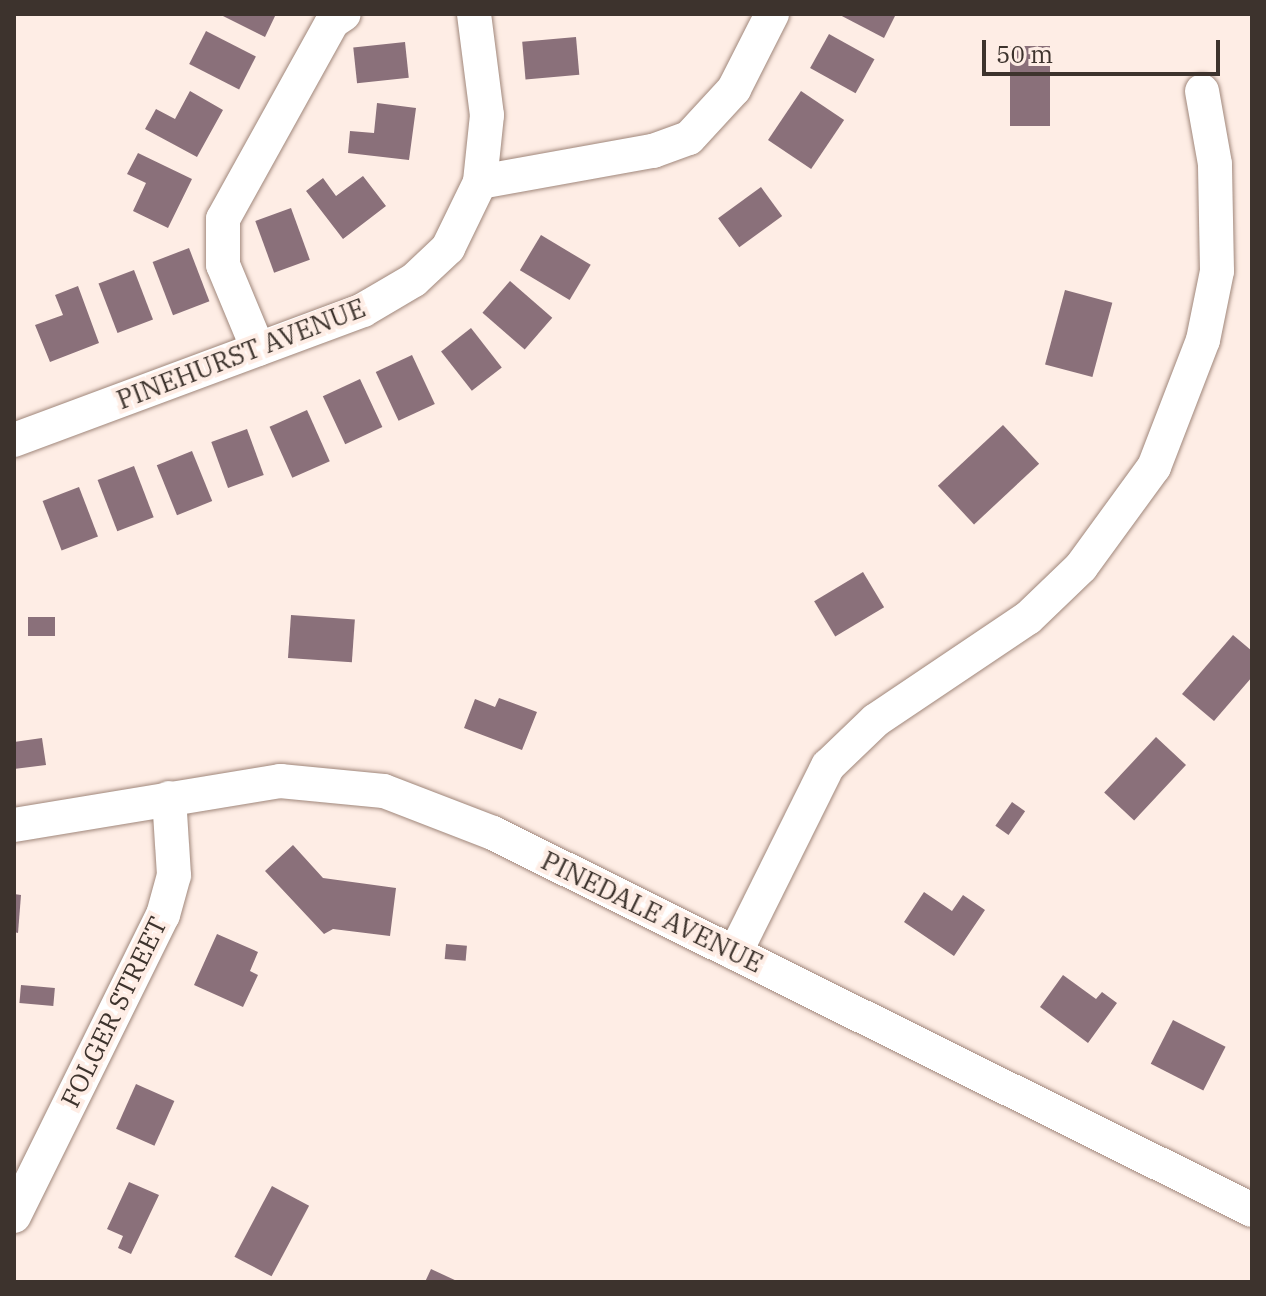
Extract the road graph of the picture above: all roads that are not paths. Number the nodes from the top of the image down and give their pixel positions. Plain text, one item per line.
1 (344, 14) edge
2 (474, 14) edge
3 (772, 14) edge
4 (1202, 91) dead end
5 (480, 182) junction
6 (258, 349) junction
7 (14, 440) edge
8 (169, 798) junction
9 (14, 825) edge
10 (735, 953) junction
11 (1252, 1210) edge
12 (14, 1216) edge

1 - 6 street
2 - 5 street, PINEHURST AVENUE
3 - 5 street
4 - 10 street
5 - 6 street, PINEHURST AVENUE
6 - 7 street, PINEHURST AVENUE
8 - 9 street, PINEDALE AVENUE
8 - 10 street, PINEDALE AVENUE
8 - 12 street, FOLGER STREET
10 - 11 street, PINEDALE AVENUE

